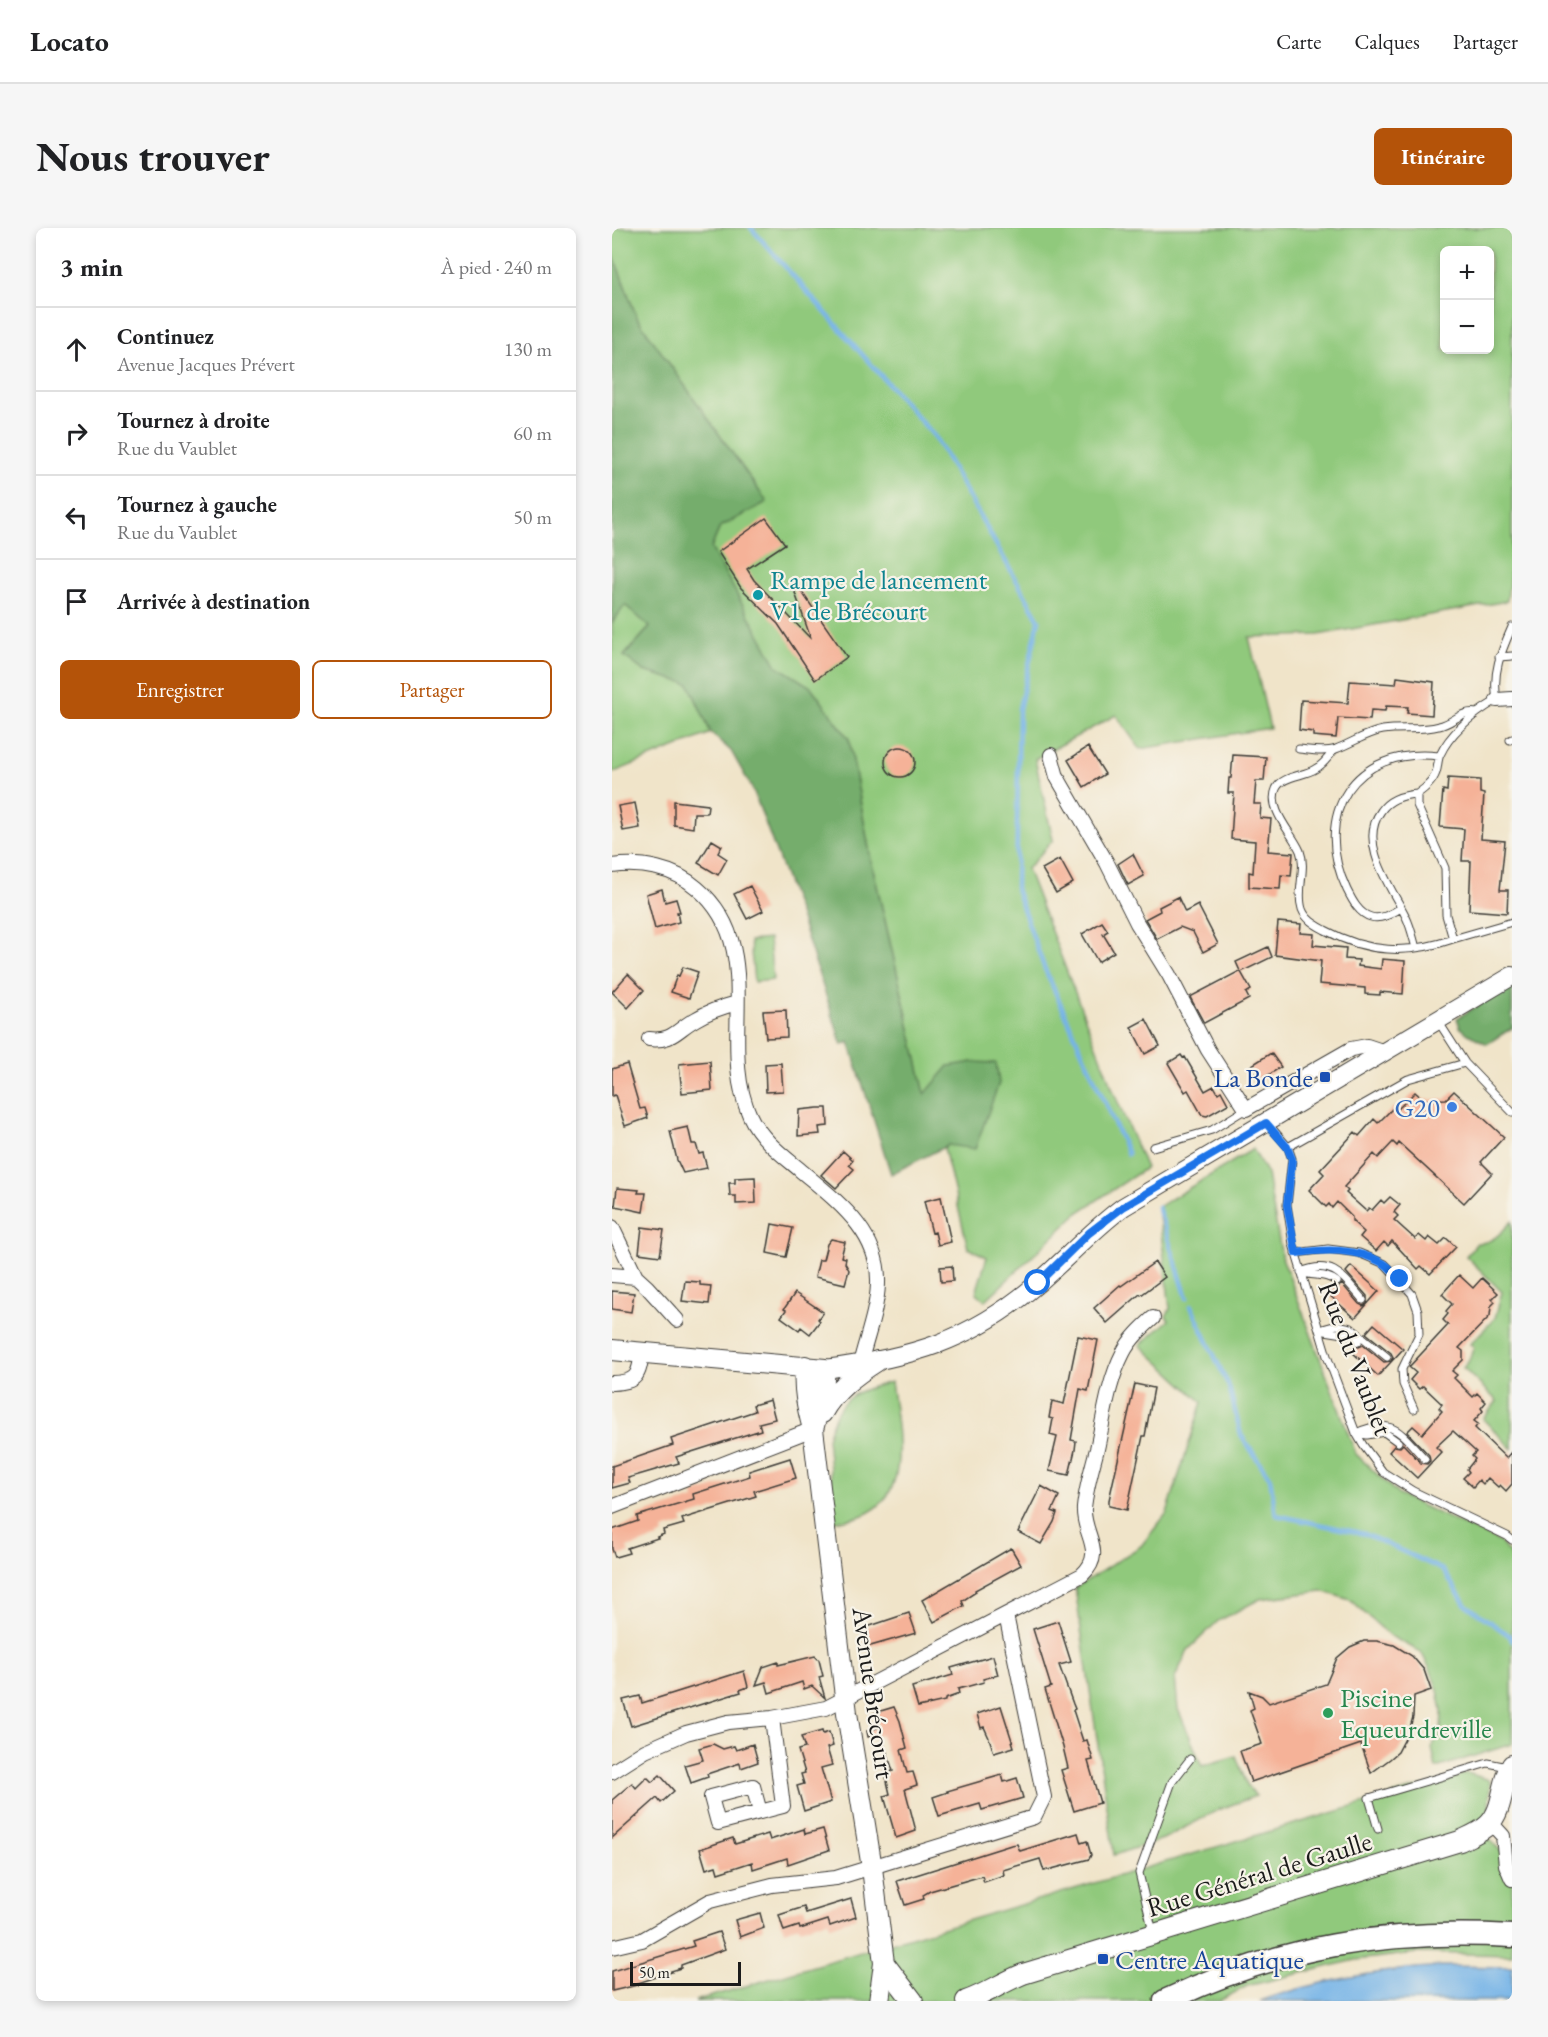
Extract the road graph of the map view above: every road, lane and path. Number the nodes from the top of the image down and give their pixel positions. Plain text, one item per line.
1 (1512, 627) edge
2 (1512, 656) edge
3 (1499, 657) junction
4 (1512, 699) edge
5 (1497, 700) junction
6 (1477, 713) junction
7 (1299, 749) dead end
8 (1334, 750) junction
9 (1051, 755) dead end
10 (1439, 756) junction
11 (1417, 794) junction
12 (612, 866) edge
13 (1401, 908) junction
14 (1512, 922) edge
15 (1453, 939) junction
16 (1416, 948) junction
17 (1512, 976) edge
18 (737, 1004) junction
19 (1438, 1020) junction
20 (649, 1039) dead end
21 (1385, 1052) junction
22 (1465, 1063) junction
23 (1246, 1109) junction
24 (1512, 1112) edge
25 (1266, 1123) junction
26 (1153, 1147) dead end
27 (1287, 1147) junction
28 (612, 1227) edge
29 (1296, 1253) junction
30 (1301, 1272) junction
31 (612, 1275) edge
32 (636, 1277) junction
33 (1337, 1282) dead end
34 (1363, 1300) dead end
35 (1153, 1318) dead end
36 (677, 1320) dead end
37 (1319, 1330) junction
38 (1358, 1342) dead end
39 (612, 1350) edge
40 (642, 1352) junction
41 (1387, 1357) dead end
42 (869, 1363) junction
43 (805, 1366) junction
44 (825, 1369) junction
45 (612, 1383) edge
46 (1414, 1408) dead end
47 (813, 1429) junction
48 (1356, 1433) junction
49 (1398, 1442) dead end
50 (1425, 1459) dead end
51 (612, 1507) edge
52 (1512, 1540) edge
53 (1006, 1615) junction
54 (845, 1699) junction
55 (772, 1718) junction
56 (1190, 1759) dead end
57 (1511, 1766) edge
58 (612, 1772) edge
59 (760, 1812) dead end
60 (1491, 1823) junction
61 (1378, 1829) dead end
62 (872, 1868) junction
63 (1512, 1879) edge
64 (1153, 1935) junction
65 (1512, 1936) edge
66 (612, 1947) edge
67 (884, 1963) junction
68 (977, 1999) edge
69 (879, 2001) edge
70 (914, 2001) edge
71 (1165, 2001) edge

1 - 3 lane
2 - 3 lane
3 - 5 lane
4 - 5 street
5 - 6 lane
6 - 8 lane
6 - 10 lane
7 - 8 lane
8 - 16 lane
9 - 23 street
10 - 11 lane
10 - 13 lane
11 - 13 lane
11 - 15 lane
12 - 18 street
13 - 16 lane
14 - 15 lane
15 - 16 lane
17 - 19 street
18 - 20 street
18 - 42 street
19 - 21 street
19 - 22 lane
21 - 23 street
21 - 25 street
22 - 24 lane
22 - 27 lane
23 - 26 lane
25 - 27 lane
25 - 42 street
27 - 29 lane, Rue du Vaublet
28 - 32 street
29 - 30 lane, Rue du Vaublet
29 - 46 lane, Rue du Vaublet
30 - 33 lane
30 - 34 lane
30 - 37 lane, Rue du Vaublet
31 - 32 street
32 - 36 street
35 - 53 street
37 - 38 lane
37 - 41 lane
37 - 48 lane, Rue du Vaublet
39 - 40 main road
40 - 43 main road
40 - 45 street
42 - 44 street
42 - 47 main road
43 - 44 main road
43 - 47 main road, Avenue Brécourt
44 - 47 main road, Avenue Brécourt
47 - 51 street
47 - 54 main road, Avenue Brécourt
48 - 49 lane
48 - 50 lane
48 - 52 lane, Rue du Vaublet
53 - 54 street
53 - 62 street
54 - 55 street
54 - 62 main road, Avenue Brécourt
55 - 58 street
55 - 59 street
56 - 64 lane
57 - 60 main road
57 - 61 lane
60 - 63 street
60 - 64 main road, Rue Général de Gaulle
62 - 66 street
62 - 67 main road, Avenue Brécourt
64 - 68 main road, Rue Général de Gaulle
65 - 71 main road
67 - 69 main road, Avenue Brécourt
67 - 70 main road

